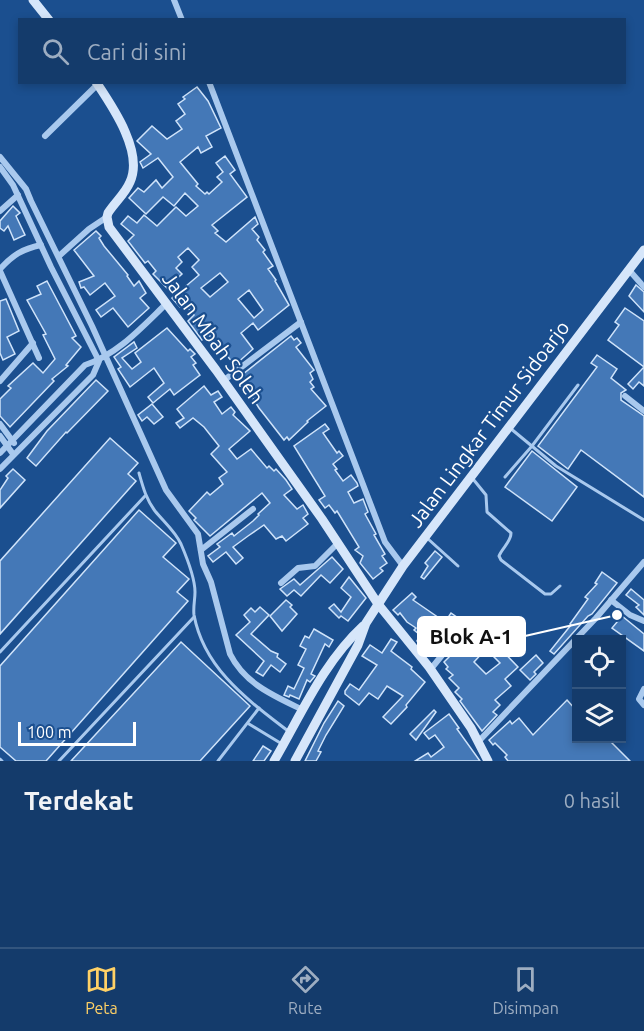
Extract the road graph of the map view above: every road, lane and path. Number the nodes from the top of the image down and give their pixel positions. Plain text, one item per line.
1 (33, 0) edge
2 (174, 0) edge
3 (47, 18) edge
4 (181, 18) edge
5 (96, 84) edge
6 (210, 84) edge
7 (45, 136) dead end
8 (0, 157) edge
9 (0, 167) edge
10 (18, 195) junction
11 (0, 212) edge
12 (107, 217) junction
13 (41, 245) junction
14 (644, 250) edge
15 (59, 256) junction
16 (0, 270) edge
17 (629, 270) junction
18 (644, 287) edge
19 (166, 304) junction
20 (301, 322) junction
21 (33, 343) junction
22 (39, 358) dead end
23 (102, 359) junction
24 (0, 380) edge
25 (223, 381) junction
26 (578, 385) dead end
27 (625, 396) dead end
28 (644, 411) edge
29 (0, 424) edge
30 (509, 427) junction
31 (0, 436) edge
32 (12, 440) junction
33 (6, 446) junction
34 (532, 446) junction
35 (18, 448) junction
36 (0, 453) edge
37 (13, 454) junction
38 (0, 469) edge
39 (139, 473) dead end
40 (471, 477) junction
41 (505, 477) dead end
42 (145, 496) junction
43 (252, 509) dead end
44 (644, 520) edge
45 (426, 537) junction
46 (339, 543) junction
47 (201, 550) junction
48 (644, 562) edge
49 (403, 566) junction
50 (458, 567) dead end
51 (281, 583) dead end
52 (560, 586) dead end
53 (611, 600) junction
54 (378, 604) junction
55 (194, 616) junction
56 (644, 621) edge
57 (469, 622) dead end
58 (366, 623) junction
59 (0, 652) edge
60 (430, 670) junction
61 (644, 689) edge
62 (644, 705) edge
63 (259, 708) junction
64 (303, 710) junction
65 (249, 723) junction
66 (291, 733) junction
67 (474, 735) junction
68 (283, 745) junction
69 (59, 761) edge
70 (218, 761) edge
71 (274, 761) edge
72 (295, 761) edge
73 (488, 761) edge

1 - 3 street
2 - 4 street
5 - 7 street
5 - 12 street
6 - 20 street
8 - 15 street
9 - 10 street
10 - 11 street
10 - 13 street
12 - 15 street
12 - 19 street, Jalan Mbah Soleh
13 - 16 street
13 - 23 street
14 - 17 street, Jalan Lingkar Timur Sidoarjo
15 - 23 street
16 - 21 street
17 - 18 street
17 - 30 street, Jalan Lingkar Timur Sidoarjo
19 - 23 street
19 - 25 street, Jalan Mbah Soleh
20 - 25 street
20 - 49 street
21 - 22 street
21 - 24 street
23 - 32 street
23 - 35 street
23 - 47 street
25 - 46 street, Jalan Mbah Soleh
26 - 34 lane
27 - 28 street
29 - 32 street
30 - 34 lane
30 - 40 street, Jalan Lingkar Timur Sidoarjo
31 - 33 street
32 - 33 street
32 - 35 street
33 - 36 street
33 - 37 street
34 - 41 lane
34 - 44 lane
35 - 37 street
37 - 38 street
39 - 42 lane
40 - 45 street, Jalan Lingkar Timur Sidoarjo
40 - 52 lane
42 - 55 lane
42 - 59 lane
43 - 47 street
45 - 49 street, Jalan Lingkar Timur Sidoarjo
45 - 50 lane
46 - 51 street
46 - 54 street, Jalan Mbah Soleh
47 - 64 street
48 - 53 street
49 - 54 street, Jalan Lingkar Timur Sidoarjo
53 - 56 street
53 - 67 street
54 - 58 street, Jalan Lingkar Timur Sidoarjo
54 - 60 street, Jalan Mbah Soleh
55 - 63 lane
55 - 69 lane
57 - 60 street
58 - 64 street
58 - 72 street
60 - 67 street, Jalan Mbah Soleh
61 - 62 street
63 - 65 lane
63 - 66 lane
64 - 66 street
65 - 68 lane
65 - 70 lane
66 - 68 street
67 - 73 street, Jalan Mbah Soleh
68 - 71 street

